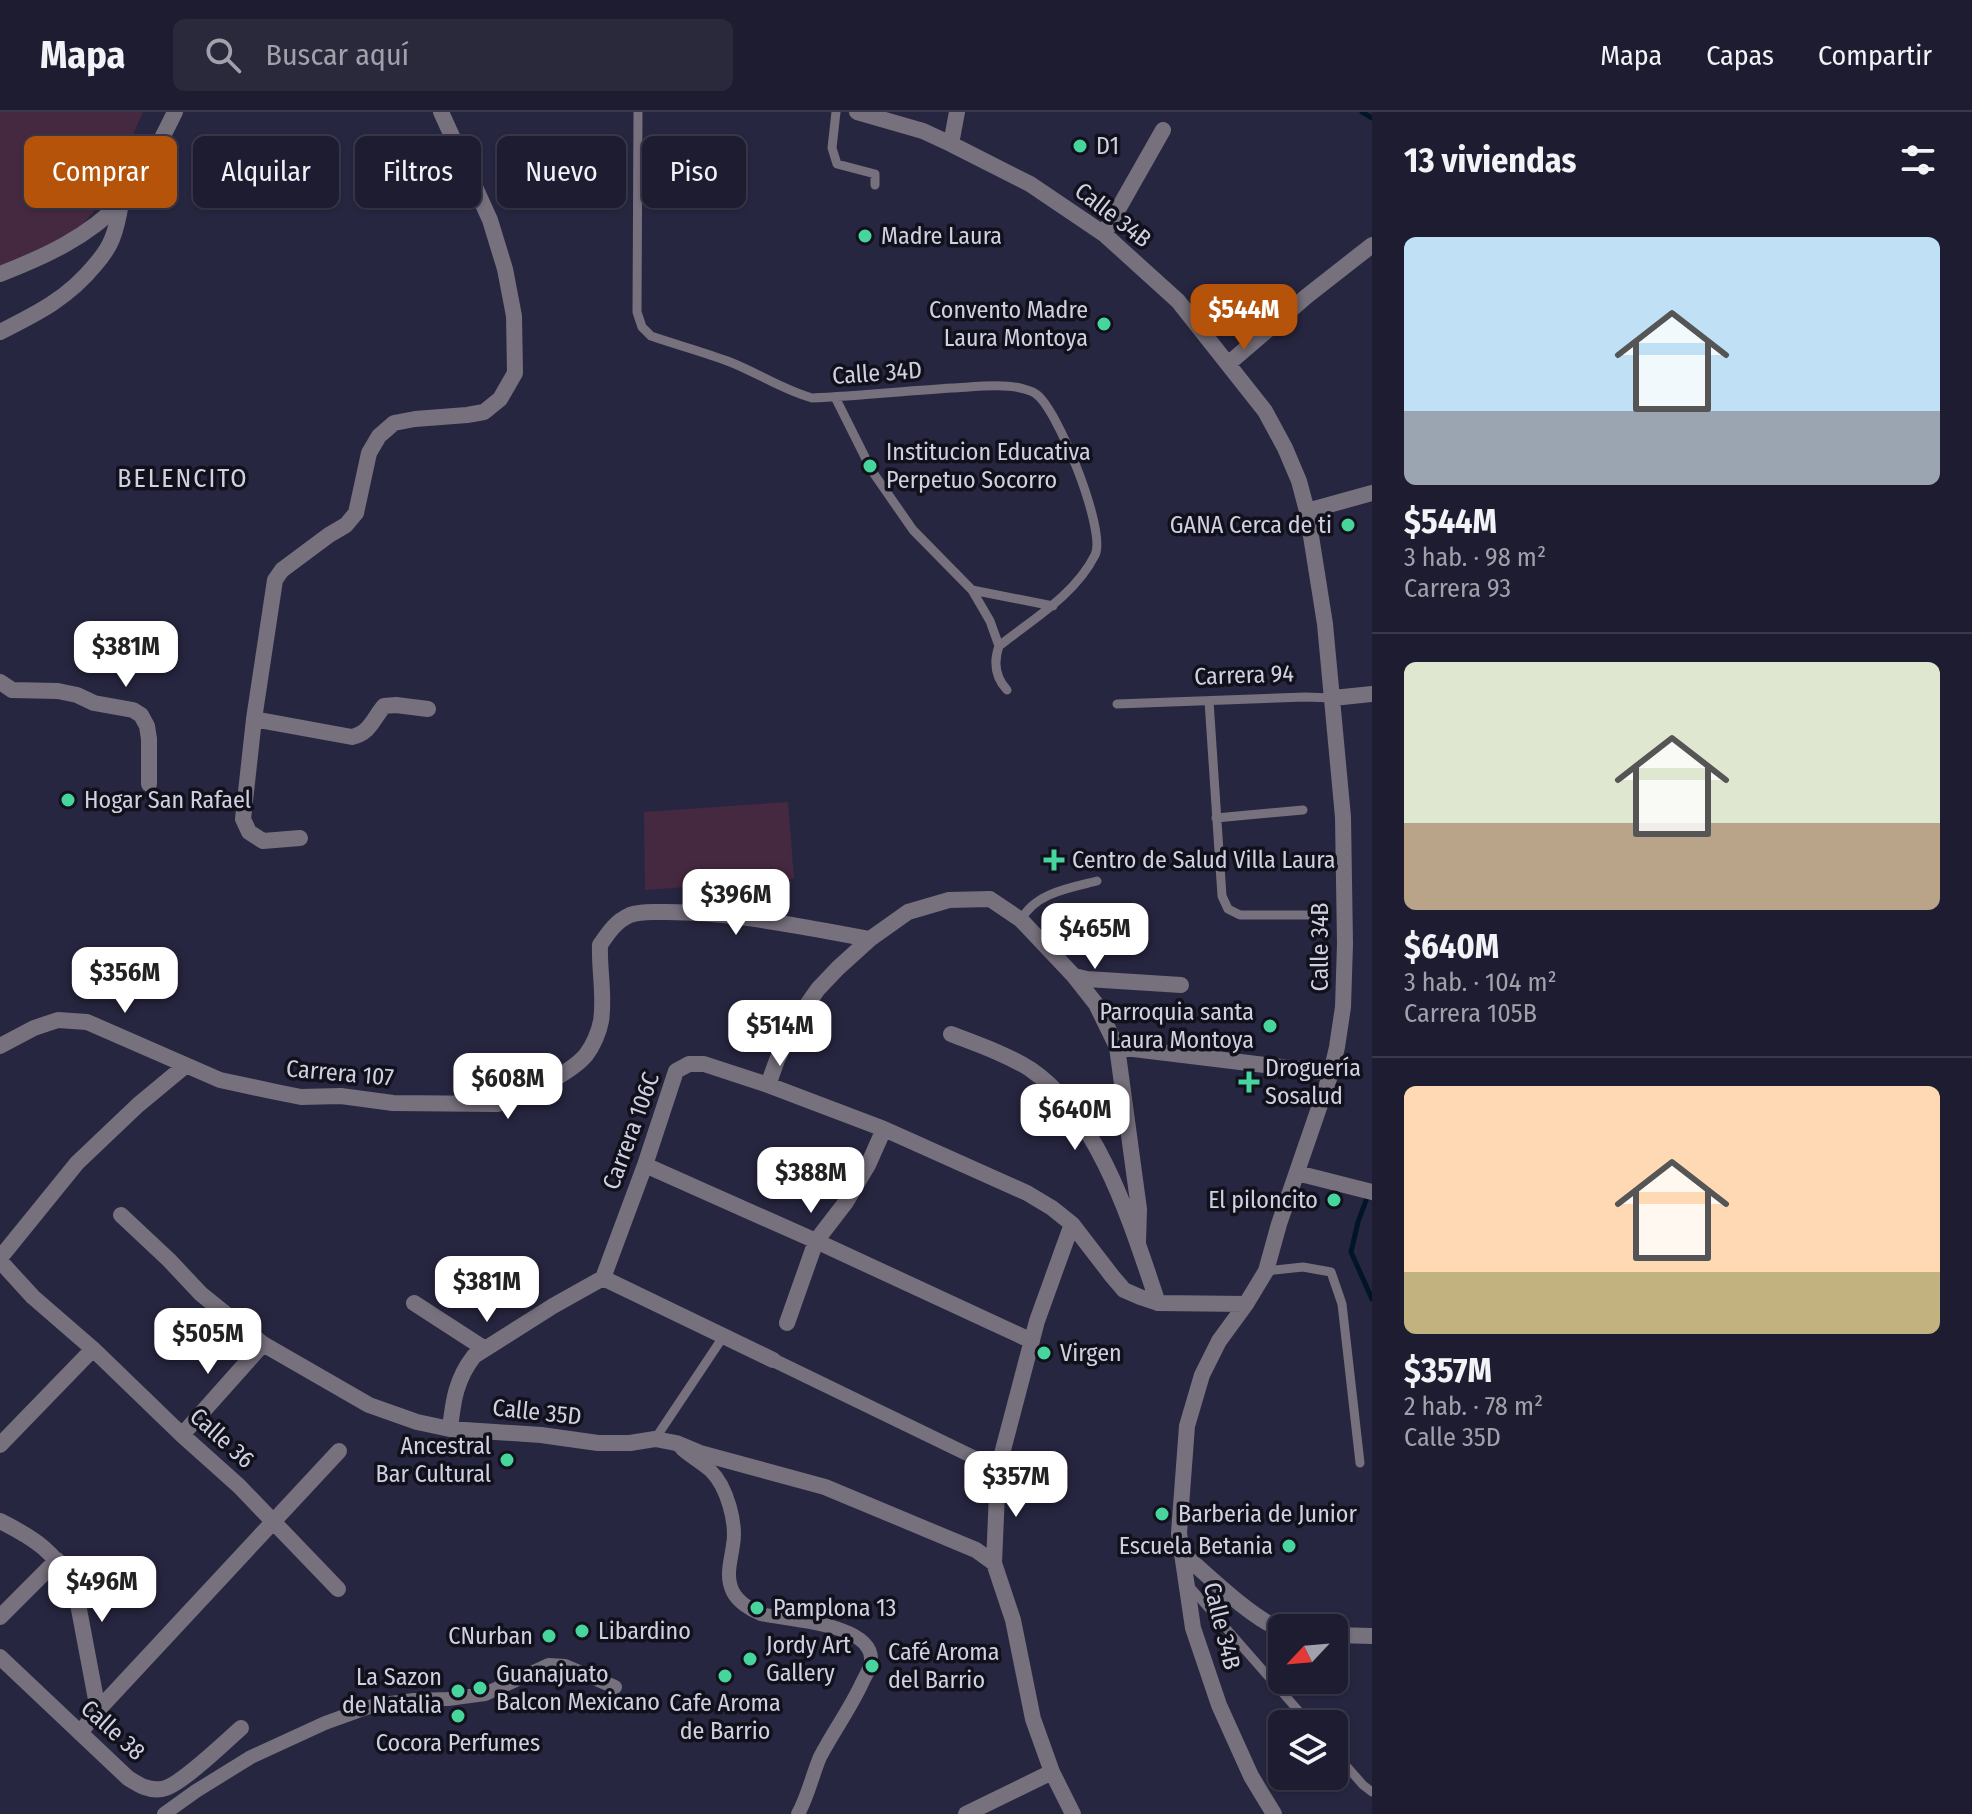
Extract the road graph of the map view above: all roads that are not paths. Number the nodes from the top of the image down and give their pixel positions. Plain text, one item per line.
1 (175, 112) edge
2 (441, 112) edge
3 (638, 112) edge
4 (836, 112) edge
5 (857, 112) edge
6 (957, 112) edge
7 (1163, 130) dead end
8 (162, 136) edge
9 (951, 144) junction
10 (875, 185) dead end
11 (115, 208) edge
12 (120, 208) edge
13 (1104, 234) junction
14 (1372, 245) edge
15 (0, 274) edge
16 (0, 332) edge
17 (1228, 364) junction
18 (835, 397) junction
19 (1372, 493) edge
20 (1307, 511) junction
21 (972, 590) junction
22 (1053, 606) junction
23 (999, 646) junction
24 (0, 682) edge
25 (1007, 690) dead end
26 (1372, 694) edge
27 (1333, 698) junction
28 (1209, 701) junction
29 (1117, 704) dead end
30 (428, 709) dead end
31 (254, 719) junction
32 (149, 784) dead end
33 (1303, 810) dead end
34 (1216, 818) junction
35 (300, 838) dead end
36 (1097, 881) dead end
37 (1313, 915) dead end
38 (1021, 920) junction
39 (870, 939) junction
40 (1074, 976) junction
41 (1181, 985) dead end
42 (951, 1034) dead end
43 (0, 1046) edge
44 (1117, 1047) junction
45 (185, 1066) junction
46 (1331, 1073) junction
47 (768, 1085) junction
48 (884, 1129) junction
49 (645, 1165) junction
50 (1297, 1173) junction
51 (1372, 1192) edge
52 (121, 1215) dead end
53 (1072, 1224) junction
54 (816, 1241) junction
55 (1138, 1243) junction
56 (0, 1259) edge
57 (1266, 1271) junction
58 (603, 1278) junction
59 (414, 1303) dead end
60 (1158, 1303) junction
61 (1246, 1304) junction
62 (787, 1323) dead end
63 (723, 1337) junction
64 (1032, 1341) junction
65 (263, 1344) junction
66 (93, 1349) junction
67 (485, 1349) junction
68 (773, 1360) joint
69 (450, 1429) junction
70 (182, 1435) junction
71 (655, 1439) junction
72 (676, 1443) junction
73 (0, 1445) edge
74 (339, 1451) dead end
75 (1360, 1463) dead end
76 (998, 1469) junction
77 (0, 1521) edge
78 (273, 1522) junction
79 (1180, 1551) junction
80 (57, 1560) junction
81 (994, 1563) junction
82 (1185, 1582) junction
83 (338, 1589) dead end
84 (0, 1617) edge
85 (1268, 1623) edge
86 (1348, 1635) edge
87 (1372, 1636) edge
88 (0, 1657) edge
89 (615, 1687) dead end
90 (98, 1710) junction
91 (1298, 1710) edge
92 (241, 1728) dead end
93 (80, 1733) junction
94 (1348, 1768) edge
95 (1052, 1772) junction
96 (1372, 1792) edge
97 (164, 1814) edge
98 (798, 1814) edge
99 (966, 1814) edge
100 (1073, 1814) edge
101 (1274, 1814) edge

1 - 8 street
2 - 31 street
3 - 18 lane, Calle 34D
4 - 10 lane
5 - 9 street, Calle 34B
6 - 9 street
7 - 13 street
9 - 13 street, Calle 34B
11 - 15 street
12 - 16 street
13 - 17 street, Calle 34B
14 - 17 street
17 - 20 street, Calle 34B
18 - 21 lane
18 - 22 lane, Calle 34D
19 - 20 street
20 - 27 street, Calle 34B
21 - 22 lane
21 - 23 lane
22 - 23 lane, Calle 34D
23 - 25 lane
24 - 32 street
26 - 27 street, Carrera 94
27 - 28 lane, Carrera 94
27 - 46 street, Calle 34B
28 - 29 lane, Carrera 94
28 - 34 lane
30 - 31 street
31 - 35 street
33 - 34 lane
34 - 37 lane
36 - 38 lane
38 - 39 street
38 - 40 street
39 - 45 street, Carrera 107
39 - 47 street
40 - 41 street
40 - 44 street
42 - 55 street
43 - 45 street, Carrera 107
44 - 46 street
44 - 55 street
45 - 56 street
46 - 50 street, Calle 34B
47 - 48 street, Carrera 106C
47 - 49 street, Carrera 106C
48 - 53 street, Carrera 106C
48 - 54 street
49 - 54 street
49 - 58 street, Carrera 106C
50 - 51 street
50 - 57 street, Calle 34B
52 - 65 street, Calle 35D
53 - 60 street, Carrera 106C
53 - 64 street
54 - 62 street
54 - 64 street
55 - 60 street
56 - 66 street, Calle 36
57 - 61 street, Calle 34B
57 - 75 lane
58 - 63 street
58 - 67 street
59 - 67 street
60 - 61 street
61 - 79 street, Calle 34B
63 - 68 street
63 - 71 lane
64 - 76 street
65 - 69 street, Calle 35D
65 - 70 street
66 - 70 street, Calle 36
66 - 73 street
67 - 69 street
68 - 76 street
69 - 71 street, Calle 35D
70 - 78 street, Calle 36
71 - 72 street, Calle 35D
72 - 81 street, Calle 35D
72 - 98 street
74 - 78 street
76 - 81 street
77 - 80 street
78 - 83 street, Calle 36
78 - 90 street
79 - 82 street, Calle 34B
79 - 85 street
80 - 84 street
80 - 90 street
81 - 95 street
82 - 91 lane
82 - 101 street, Calle 34B
86 - 87 street
88 - 93 street, Calle 38
89 - 97 street
90 - 93 street
92 - 93 street, Calle 38
94 - 96 lane
95 - 99 street
95 - 100 street

